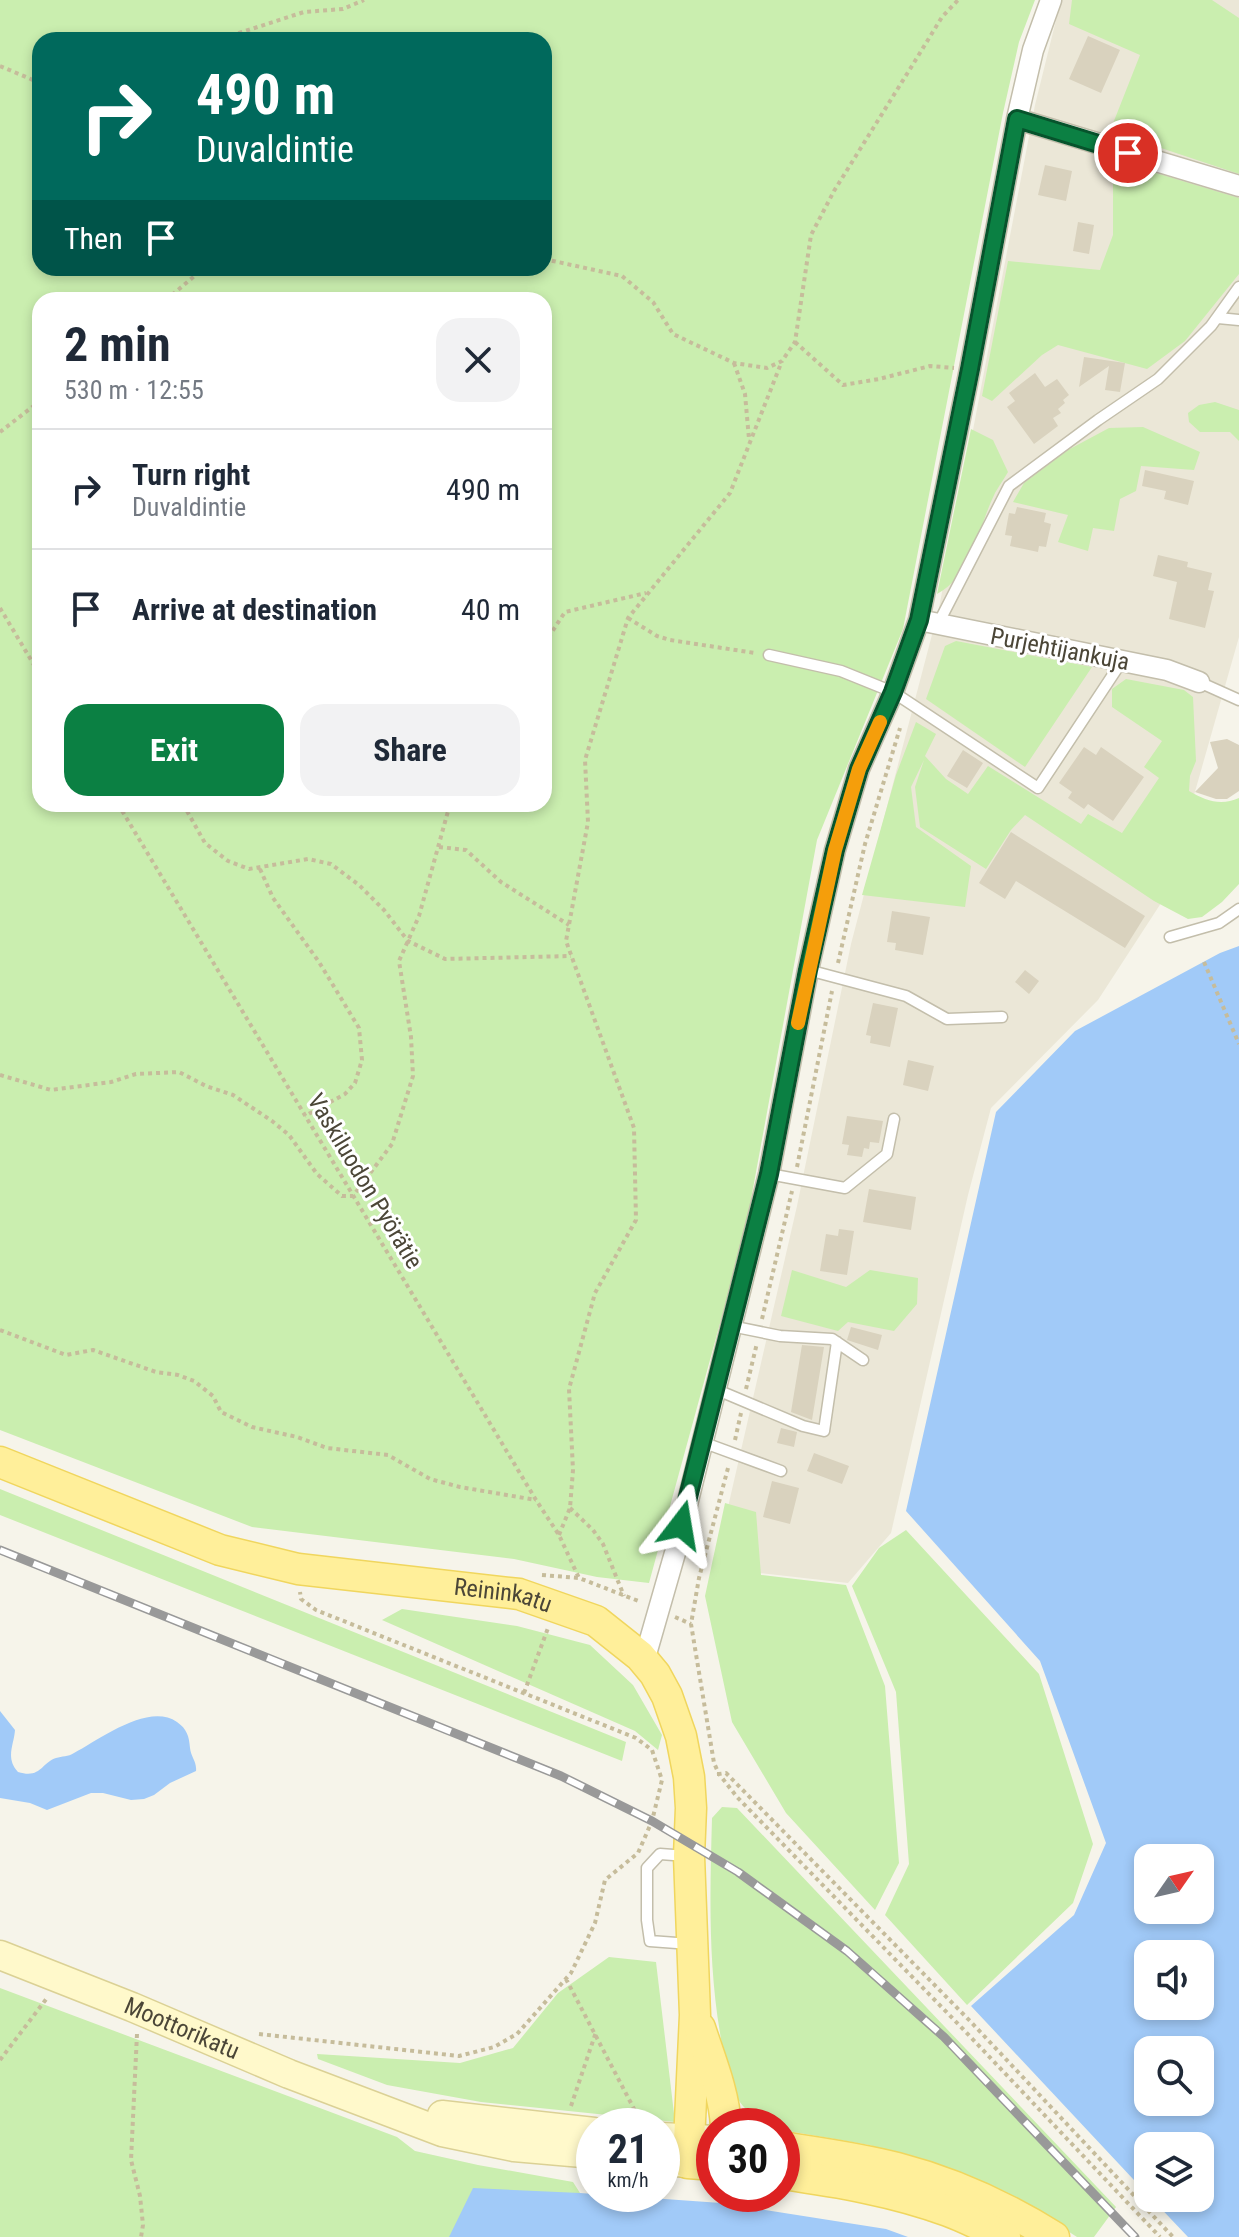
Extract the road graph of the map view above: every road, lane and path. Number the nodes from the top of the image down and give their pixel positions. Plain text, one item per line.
1 (364, 0) edge
2 (958, 0) edge
3 (1051, 0) edge
4 (242, 32) edge
5 (0, 66) edge
6 (32, 80) edge
7 (1017, 119) junction
8 (1239, 186) edge
9 (552, 261) edge
10 (194, 276) edge
11 (1239, 287) edge
12 (176, 292) edge
13 (1218, 318) junction
14 (1239, 320) edge
15 (795, 342) junction
16 (782, 361) junction
17 (734, 363) junction
18 (970, 369) junction
19 (32, 407) edge
20 (0, 432) edge
21 (749, 441) junction
22 (647, 593) junction
23 (0, 608) edge
24 (628, 618) junction
25 (928, 622) junction
26 (552, 632) edge
27 (769, 655) joint
28 (1122, 661) junction
29 (32, 662) edge
30 (1199, 682) joint
31 (901, 697) junction
32 (1239, 700) edge
33 (123, 812) edge
34 (188, 812) edge
35 (448, 812) edge
36 (439, 847) junction
37 (260, 869) junction
38 (1239, 909) edge
39 (569, 925) junction
40 (1170, 937) dead end
41 (408, 941) junction
42 (572, 956) junction
43 (1204, 962) dead end
44 (808, 970) junction
45 (835, 977) junction
46 (1002, 1017) dead end
47 (1239, 1044) edge
48 (0, 1075) edge
49 (305, 1116) junction
50 (894, 1119) dead end
51 (769, 1174) junction
52 (794, 1179) junction
53 (353, 1196) junction
54 (731, 1326) junction
55 (0, 1330) edge
56 (759, 1332) junction
57 (837, 1342) junction
58 (863, 1360) dead end
59 (715, 1389) junction
60 (744, 1401) junction
61 (702, 1442) junction
62 (731, 1453) junction
63 (0, 1462) edge
64 (781, 1471) dead end
65 (536, 1500) junction
66 (570, 1508) junction
67 (559, 1535) junction
68 (298, 1569) junction
69 (534, 1574) dead end
70 (579, 1578) junction
71 (624, 1596) junction
72 (556, 1607) junction
73 (659, 1610) junction
74 (691, 1624) junction
75 (644, 1661) junction
76 (524, 1693) junction
77 (690, 1777) junction
78 (689, 1856) junction
79 (691, 1944) junction
80 (0, 1955) edge
81 (566, 1979) junction
82 (48, 1997) dead end
83 (695, 2015) junction
84 (137, 2032) dead end
85 (596, 2032) junction
86 (301, 2039) dead end
87 (0, 2060) edge
88 (362, 2102) junction
89 (634, 2108) edge
90 (724, 2108) edge
91 (576, 2110) edge
92 (576, 2119) edge
93 (800, 2150) edge
94 (688, 2151) edge
95 (576, 2152) edge
96 (800, 2177) edge
97 (141, 2237) edge
98 (1005, 2237) edge
99 (1054, 2237) edge
100 (1160, 2237) edge
101 (1173, 2237) edge

1 - 4 path
2 - 15 path
3 - 7 street
5 - 6 path
7 - 8 street
7 - 18 street
9 - 17 path
10 - 12 path
11 - 13 lane
13 - 14 lane
13 - 25 lane
15 - 16 path
15 - 18 path
16 - 17 path
16 - 21 path
17 - 21 path
18 - 25 street
19 - 20 path
21 - 22 path
22 - 24 path
22 - 26 path
23 - 29 path
24 - 27 path
24 - 39 path
25 - 28 street, Purjehtijankuja
25 - 31 street
27 - 31 lane
28 - 30 street, Purjehtijankuja
28 - 31 lane
30 - 32 lane
31 - 44 street
31 - 45 path
33 - 49 path, Vaskiluodon Pyörätie
34 - 37 path
35 - 36 path
36 - 39 path
36 - 41 path
37 - 41 path
37 - 49 path
38 - 40 lane
39 - 42 path
41 - 42 path
41 - 53 path
42 - 66 path
43 - 47 path
44 - 45 lane
44 - 51 street
45 - 46 lane
45 - 52 path
48 - 53 path
49 - 53 path, Vaskiluodon Pyörätie
50 - 52 lane
51 - 52 lane
51 - 54 street
52 - 56 path
53 - 65 path, Vaskiluodon Pyörätie
54 - 56 lane
54 - 59 street
55 - 65 path
56 - 57 lane
56 - 60 path
57 - 58 lane
57 - 60 lane
59 - 60 lane
59 - 61 street
60 - 62 path
61 - 62 lane
61 - 73 street
62 - 64 lane
62 - 74 path
63 - 68 main road, Reininkatu
65 - 67 path, Vaskiluodon Pyörätie
66 - 67 path
66 - 71 path
67 - 70 path, Vaskiluodon Pyörätie
68 - 72 main road, Reininkatu
68 - 76 path
69 - 70 path
70 - 71 path
71 - 73 path
72 - 75 main road, Reininkatu
72 - 76 path
73 - 74 path
73 - 75 street
74 - 77 path
75 - 77 main road, Reininkatu
76 - 77 path
77 - 78 main road, Reininkatu
77 - 81 path
77 - 100 path
77 - 101 path
78 - 79 main road, Reininkatu
78 - 79 lane
79 - 83 main road, Reininkatu
80 - 88 main road, Moottorikatu
81 - 85 path
81 - 86 path
82 - 87 path
83 - 90 main road, Reininkatu
83 - 94 main road, Reininkatu
84 - 97 path
85 - 89 path
85 - 91 path
88 - 92 main road, Moottorikatu
88 - 95 main road, Moottorikatu
93 - 99 main road
96 - 98 main road

